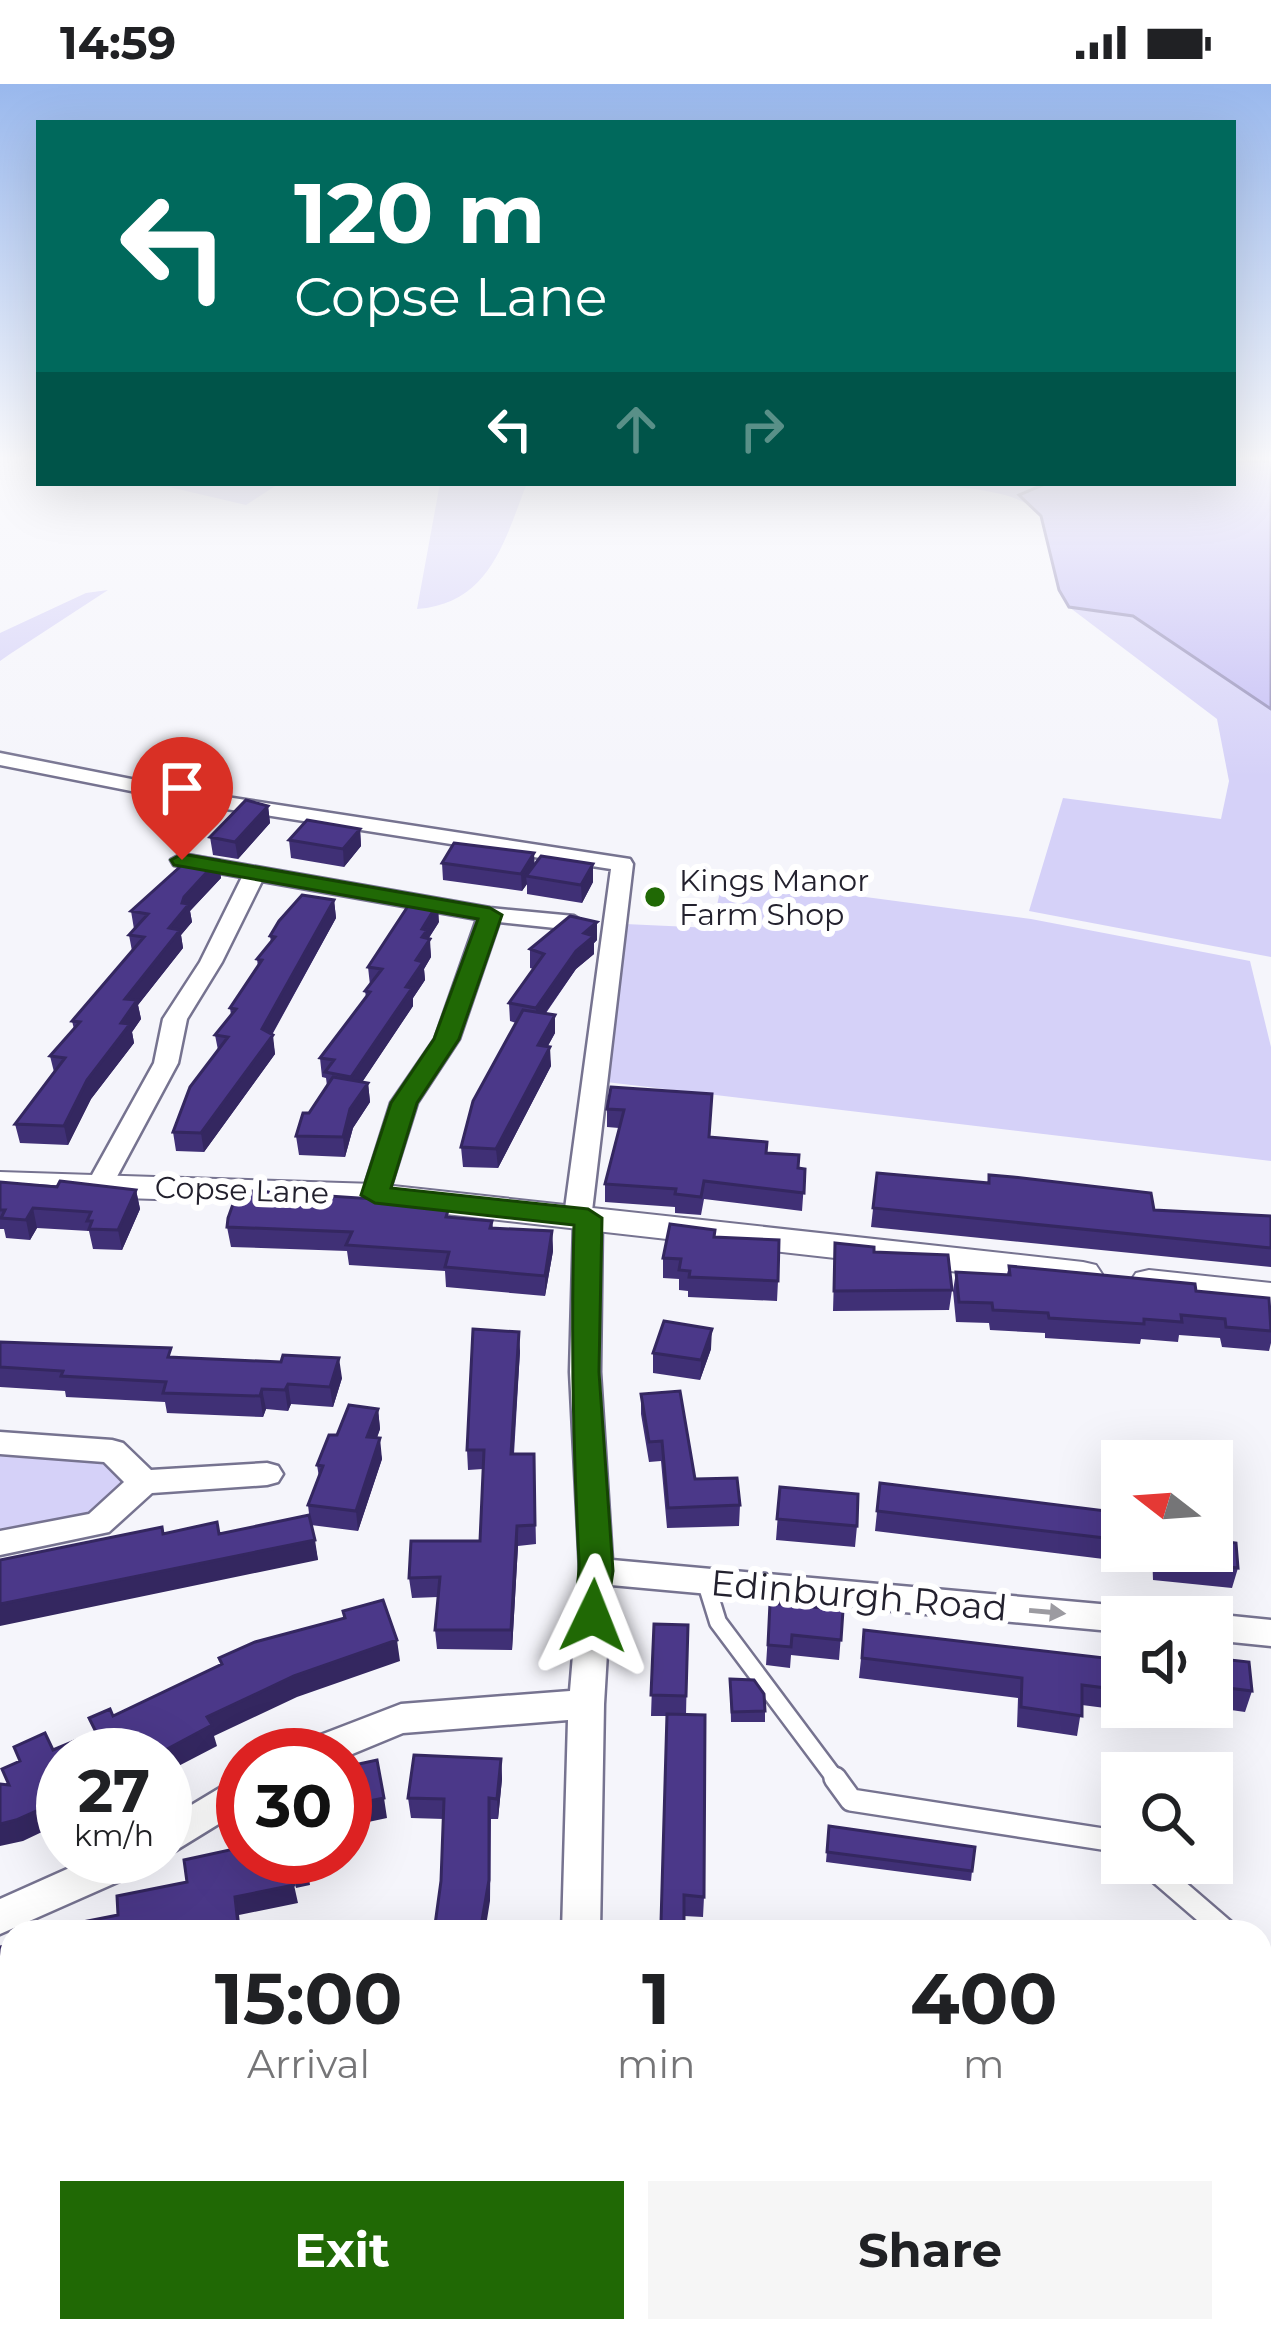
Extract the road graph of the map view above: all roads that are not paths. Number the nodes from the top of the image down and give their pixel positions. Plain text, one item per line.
1 (0, 759) edge
2 (182, 860) edge
3 (253, 875) junction
4 (490, 915) junction
5 (574, 923) edge
6 (0, 1183) edge
7 (100, 1184) junction
8 (375, 1195) junction
9 (583, 1217) junction
10 (1271, 1295) edge
11 (0, 1443) edge
12 (268, 1474) dead end
13 (144, 1482) junction
14 (0, 1543) edge
15 (596, 1571) junction
16 (705, 1580) junction
17 (1101, 1617) edge
18 (1233, 1630) edge
19 (1271, 1633) edge
20 (586, 1704) junction
21 (372, 1730) edge
22 (1101, 1839) edge
23 (74, 1884) edge
24 (1172, 1884) edge
25 (0, 1917) edge
26 (580, 1920) edge
27 (1213, 1920) edge

1 - 9 street
2 - 3 street
3 - 4 street
3 - 7 street
4 - 5 street
4 - 8 street
6 - 7 street, Copse Lane
7 - 8 street, Copse Lane
8 - 9 street, Copse Lane
9 - 10 street, Copse Lane
9 - 15 street
11 - 13 street
12 - 13 street
13 - 14 street
15 - 16 street, Edinburgh Road
15 - 20 street
16 -> 17 street, Edinburgh Road
16 - 22 lane
18 - 19 street
20 - 21 street
20 - 26 street
23 - 25 street
24 - 27 lane

